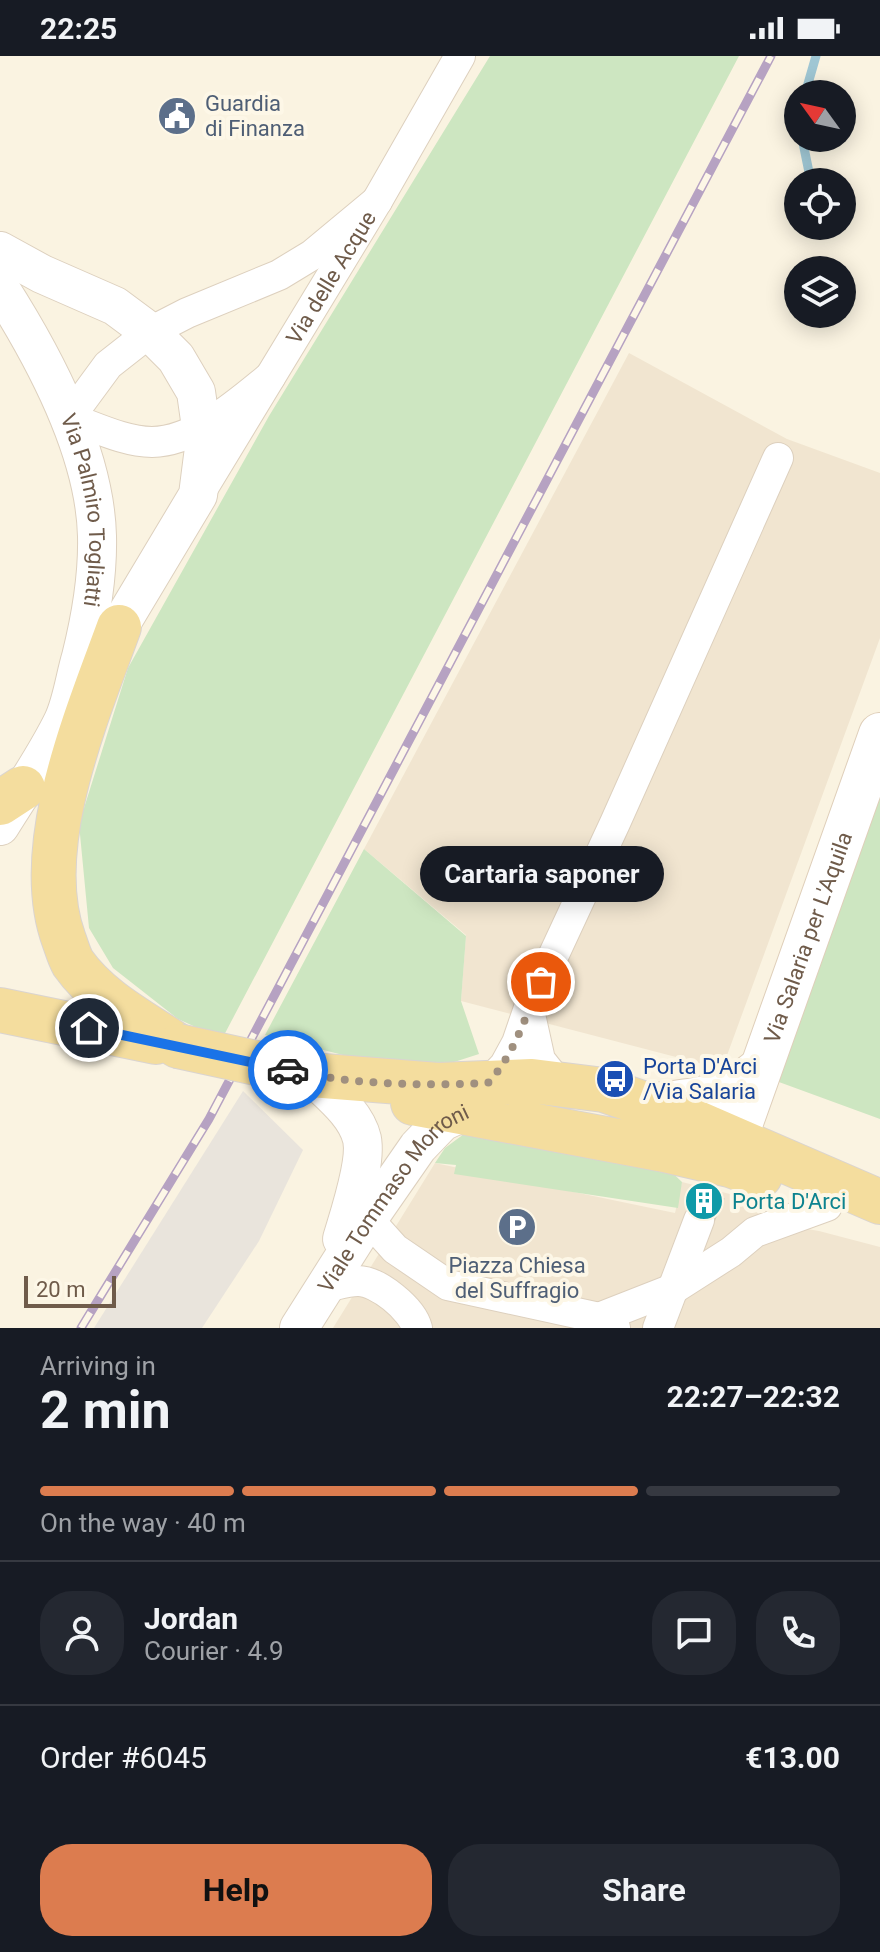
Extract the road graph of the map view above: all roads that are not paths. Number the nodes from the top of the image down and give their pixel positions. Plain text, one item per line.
1 (460, 56) edge
2 (377, 201) junction
3 (0, 251) edge
4 (0, 288) edge
5 (150, 332) junction
6 (270, 377) junction
7 (69, 418) junction
8 (202, 425) junction
9 (778, 458) dead end
10 (198, 495) junction
11 (119, 627) junction
12 (64, 719) junction
13 (880, 734) edge
14 (11, 796) edge
15 (0, 826) edge
16 (529, 1008) junction
17 (0, 1010) edge
18 (178, 1046) junction
19 (758, 1070) junction
20 (311, 1075) junction
21 (546, 1082) junction
22 (475, 1098) junction
23 (390, 1099) junction
24 (646, 1105) junction
25 (418, 1147) junction
26 (734, 1167) junction
27 (880, 1202) edge
28 (827, 1206) junction
29 (368, 1219) junction
30 (699, 1220) tunnel mouth
31 (880, 1224) edge
32 (329, 1280) junction
33 (448, 1285) junction
34 (673, 1289) junction
35 (607, 1323) edge
36 (299, 1328) edge
37 (417, 1328) edge
38 (428, 1328) edge
39 (658, 1328) edge

1 - 2 street, Via delle Acque
2 - 5 street
2 - 6 street, Via delle Acque
3 - 5 street
4 - 7 street, Via Palmiro Togliatti
5 - 7 street
5 - 8 street
6 - 8 street
6 - 10 street, Via delle Acque
7 - 8 street
7 - 12 street, Via Palmiro Togliatti
8 - 10 street
9 - 16 street
10 - 11 street
11 - 12 street
11 - 18 main road
12 - 14 street, Via Palmiro Togliatti
13 - 19 main road, Via Salaria per L'Aquila
14 - 15 street, Via Palmiro Togliatti
16 - 21 street
16 - 22 street
17 - 18 main road
18 - 20 main road, bridge
19 - 24 main road
19 - 26 main road, Via Salaria per L'Aquila
20 - 22 main road
20 - 23 main road
20 - 32 street
21 - 22 main road
21 - 24 main road
22 - 23 main road
22 - 25 street, Viale Tommaso Morroni
22 - 26 main road
23 - 25 street
24 - 26 main road
25 - 29 street, Viale Tommaso Morroni
26 - 27 main road
26 - 28 main road
28 - 31 main road
28 - 34 street
29 - 32 street, Viale Tommaso Morroni
29 - 33 street
30 - 34 street
32 - 36 street, Viale Tommaso Morroni
32 - 37 street
33 - 35 street
33 - 38 street
34 - 35 street
34 - 39 street

